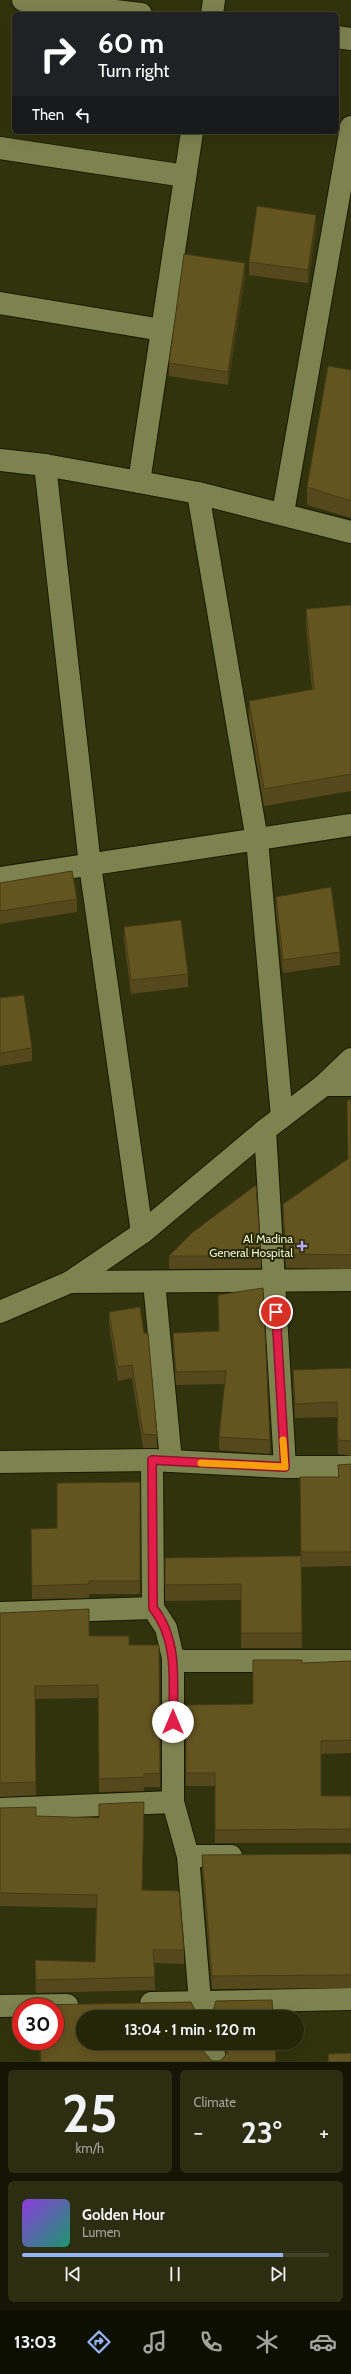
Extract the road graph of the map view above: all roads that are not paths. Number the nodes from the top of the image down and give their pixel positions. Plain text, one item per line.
1 (23, 0) edge
2 (214, 0) edge
3 (124, 12) edge
4 (212, 12) edge
5 (339, 37) edge
6 (351, 39) edge
7 (351, 127) edge
8 (192, 134) edge
9 (0, 148) edge
10 (185, 176) junction
11 (0, 303) edge
12 (162, 330) junction
13 (0, 460) edge
14 (45, 465) junction
15 (139, 482) junction
16 (198, 493) junction
17 (283, 514) junction
18 (351, 532) edge
19 (351, 825) edge
20 (257, 840) junction
21 (90, 865) junction
22 (0, 878) edge
23 (351, 1059) edge
24 (324, 1085) junction
25 (351, 1085) edge
26 (282, 1117) junction
27 (265, 1130) junction
28 (142, 1233) junction
29 (275, 1280) junction
30 (351, 1280) edge
31 (70, 1282) junction
32 (154, 1282) junction
33 (0, 1312) edge
34 (162, 1461) junction
35 (0, 1462) edge
36 (285, 1467) junction
37 (351, 1467) edge
38 (153, 1608) junction
39 (0, 1613) edge
40 (173, 1658) junction
41 (351, 1661) edge
42 (173, 1802) junction
43 (0, 1808) edge
44 (188, 1856) junction
45 (250, 1856) edge
46 (351, 1999) edge
47 (88, 2004) edge
48 (128, 2004) edge
49 (0, 2006) edge
50 (202, 2010) edge
51 (213, 2050) edge
52 (216, 2062) edge

1 - 3 street
2 - 4 street
5 - 6 street
7 - 17 street
8 - 10 street
9 - 10 street
10 - 12 street
11 - 12 street
12 - 15 street
13 - 14 street
14 - 15 street
14 - 21 street
15 - 16 street
16 - 17 street
16 - 20 street
17 - 18 street
19 - 20 street
20 - 21 street
20 - 26 street
21 - 22 street
21 - 28 street
23 - 24 street
24 - 25 street
24 - 26 street
26 - 27 street
27 - 28 street
27 - 29 street
28 - 31 street
29 - 30 street
29 - 32 street
29 - 36 street
31 - 32 street
31 - 33 street
32 - 34 street
34 - 35 street
34 - 36 street
34 - 38 street
36 - 37 street
38 - 39 street
38 - 40 street
40 - 41 street
40 - 42 street
42 - 43 street
42 - 44 street
44 - 45 street
44 - 50 street
46 - 50 street
47 - 49 street
48 - 50 street
51 - 52 street

